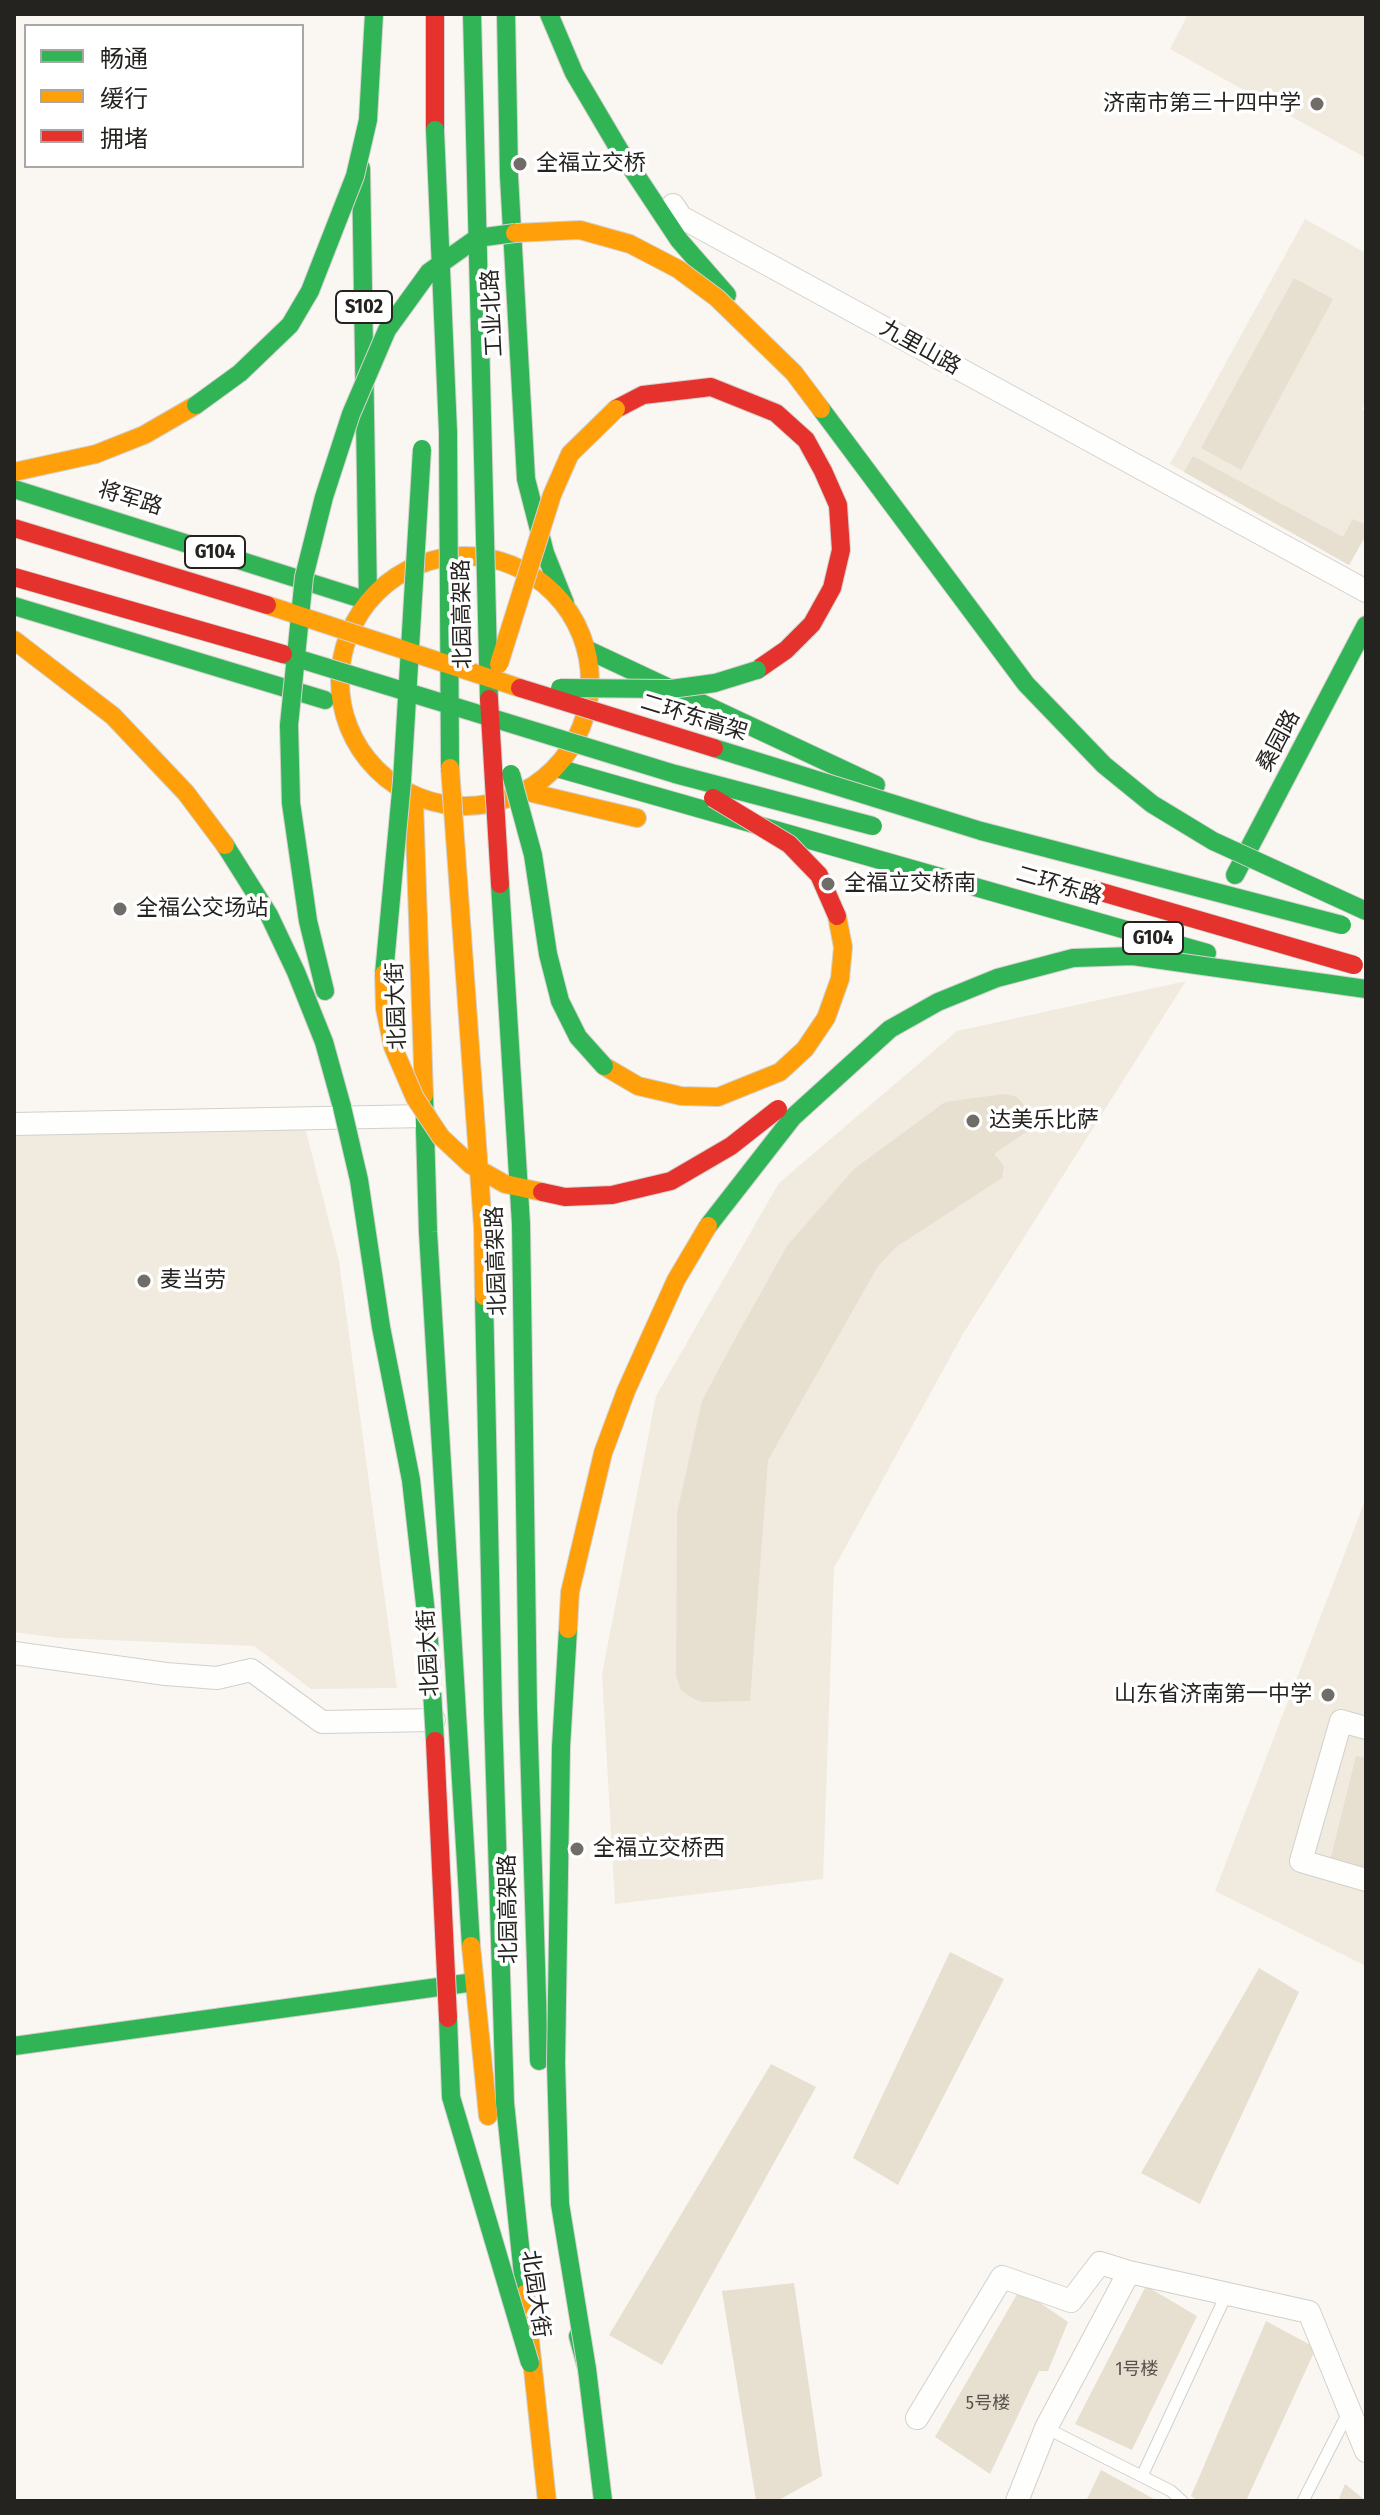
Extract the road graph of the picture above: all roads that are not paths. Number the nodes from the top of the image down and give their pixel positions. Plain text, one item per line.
1 (359, 14) edge
2 (374, 14) edge
3 (435, 14) edge
4 (472, 14) edge
5 (506, 14) edge
6 (549, 14) edge
7 (562, 14) edge
8 (435, 130) junction
9 (426, 373) dead end
10 (794, 373) junction
11 (423, 435) dead end
12 (14, 472) edge
13 (14, 489) edge
14 (14, 528) edge
15 (14, 577) edge
16 (1366, 591) edge
17 (368, 601) junction
18 (565, 603) junction
19 (14, 606) edge
20 (1366, 625) edge
21 (14, 640) edge
22 (588, 650) junction
23 (515, 687) junction
24 (489, 697) junction
25 (590, 698) junction
26 (342, 705) junction
27 (557, 768) junction
28 (675, 774) junction
29 (878, 786) junction
30 (528, 792) junction
31 (414, 798) junction
32 (493, 805) junction
33 (649, 820) dead end
34 (694, 826) dead end
35 (885, 830) dead end
36 (832, 847) junction
37 (1233, 878) junction
38 (1074, 884) dead end
39 (1366, 912) edge
40 (1366, 931) edge
41 (1366, 968) edge
42 (1366, 989) edge
43 (1366, 999) edge
44 (890, 1029) junction
45 (342, 1107) junction
46 (425, 1116) junction
47 (14, 1124) edge
48 (14, 1653) edge
49 (434, 1720) junction
50 (1366, 1728) edge
51 (1366, 1880) edge
52 (474, 1982) junction
53 (14, 2046) edge
54 (1129, 2272) junction
55 (1227, 2293) junction
56 (530, 2363) junction
57 (587, 2369) junction
58 (1350, 2410) junction
59 (917, 2418) dead end
60 (1046, 2428) junction
61 (1366, 2451) edge
62 (1142, 2476) junction
63 (546, 2501) edge
64 (603, 2501) edge
65 (614, 2501) edge
66 (1017, 2501) edge
67 (1182, 2501) edge
68 (1303, 2501) edge

1 - 17 main road, S102
2 - 12 main road, bridge
3 - 8 main road
4 - 24 main road, 北园高架路, bridge
5 - 18 main road, 工业北路
6 - 10 main road, bridge
7 - 16 street, 九里山路
8 - 9 main road, bridge
8 - 56 main road, 北园高架路, bridge
10 - 39 main road, bridge
10 - 45 main road, bridge
11 - 44 main road, bridge
13 - 17 main road, 将军路 / G104
14 - 23 main road, 二环东高架, bridge
15 - 28 main road, bridge
17 - 18 main road
17 - 26 main road
18 - 22 main road
19 - 26 main road
20 - 37 main road, 桑园路
21 - 45 main road
22 - 25 main road
22 - 29 main road
23 - 24 main road, bridge
23 - 40 main road, 二环东高架, bridge
24 - 28 main road, bridge
24 - 57 main road, 北园高架路, bridge
25 - 27 main road
25 - 29 main road
26 - 31 main road
27 - 30 main road
27 - 36 main road, 二环东路 / G104
28 - 35 main road, bridge
29 - 37 main road
30 - 32 main road
30 - 33 main road
31 - 32 main road
31 - 46 main road, 北园大街
32 - 65 main road
34 - 36 main road, 二环东路 / G104
36 - 43 main road, 二环东路 / G104
37 - 39 main road
38 - 41 main road, bridge
42 - 44 main road, bridge
44 - 57 main road, bridge
45 - 49 main road, bridge
46 - 47 street
46 - 52 main road, 北园大街
48 - 49 street
49 - 56 main road, bridge
50 - 51 street
52 - 53 main road
52 - 63 main road, 北园大街
54 - 55 street
54 - 59 street
54 - 60 street
55 - 58 street
55 - 62 lane
56 - 63 main road, 北园高架路
57 - 64 main road, 北园高架路
58 - 61 street
58 - 68 lane
60 - 62 lane
60 - 66 street
62 - 67 lane

